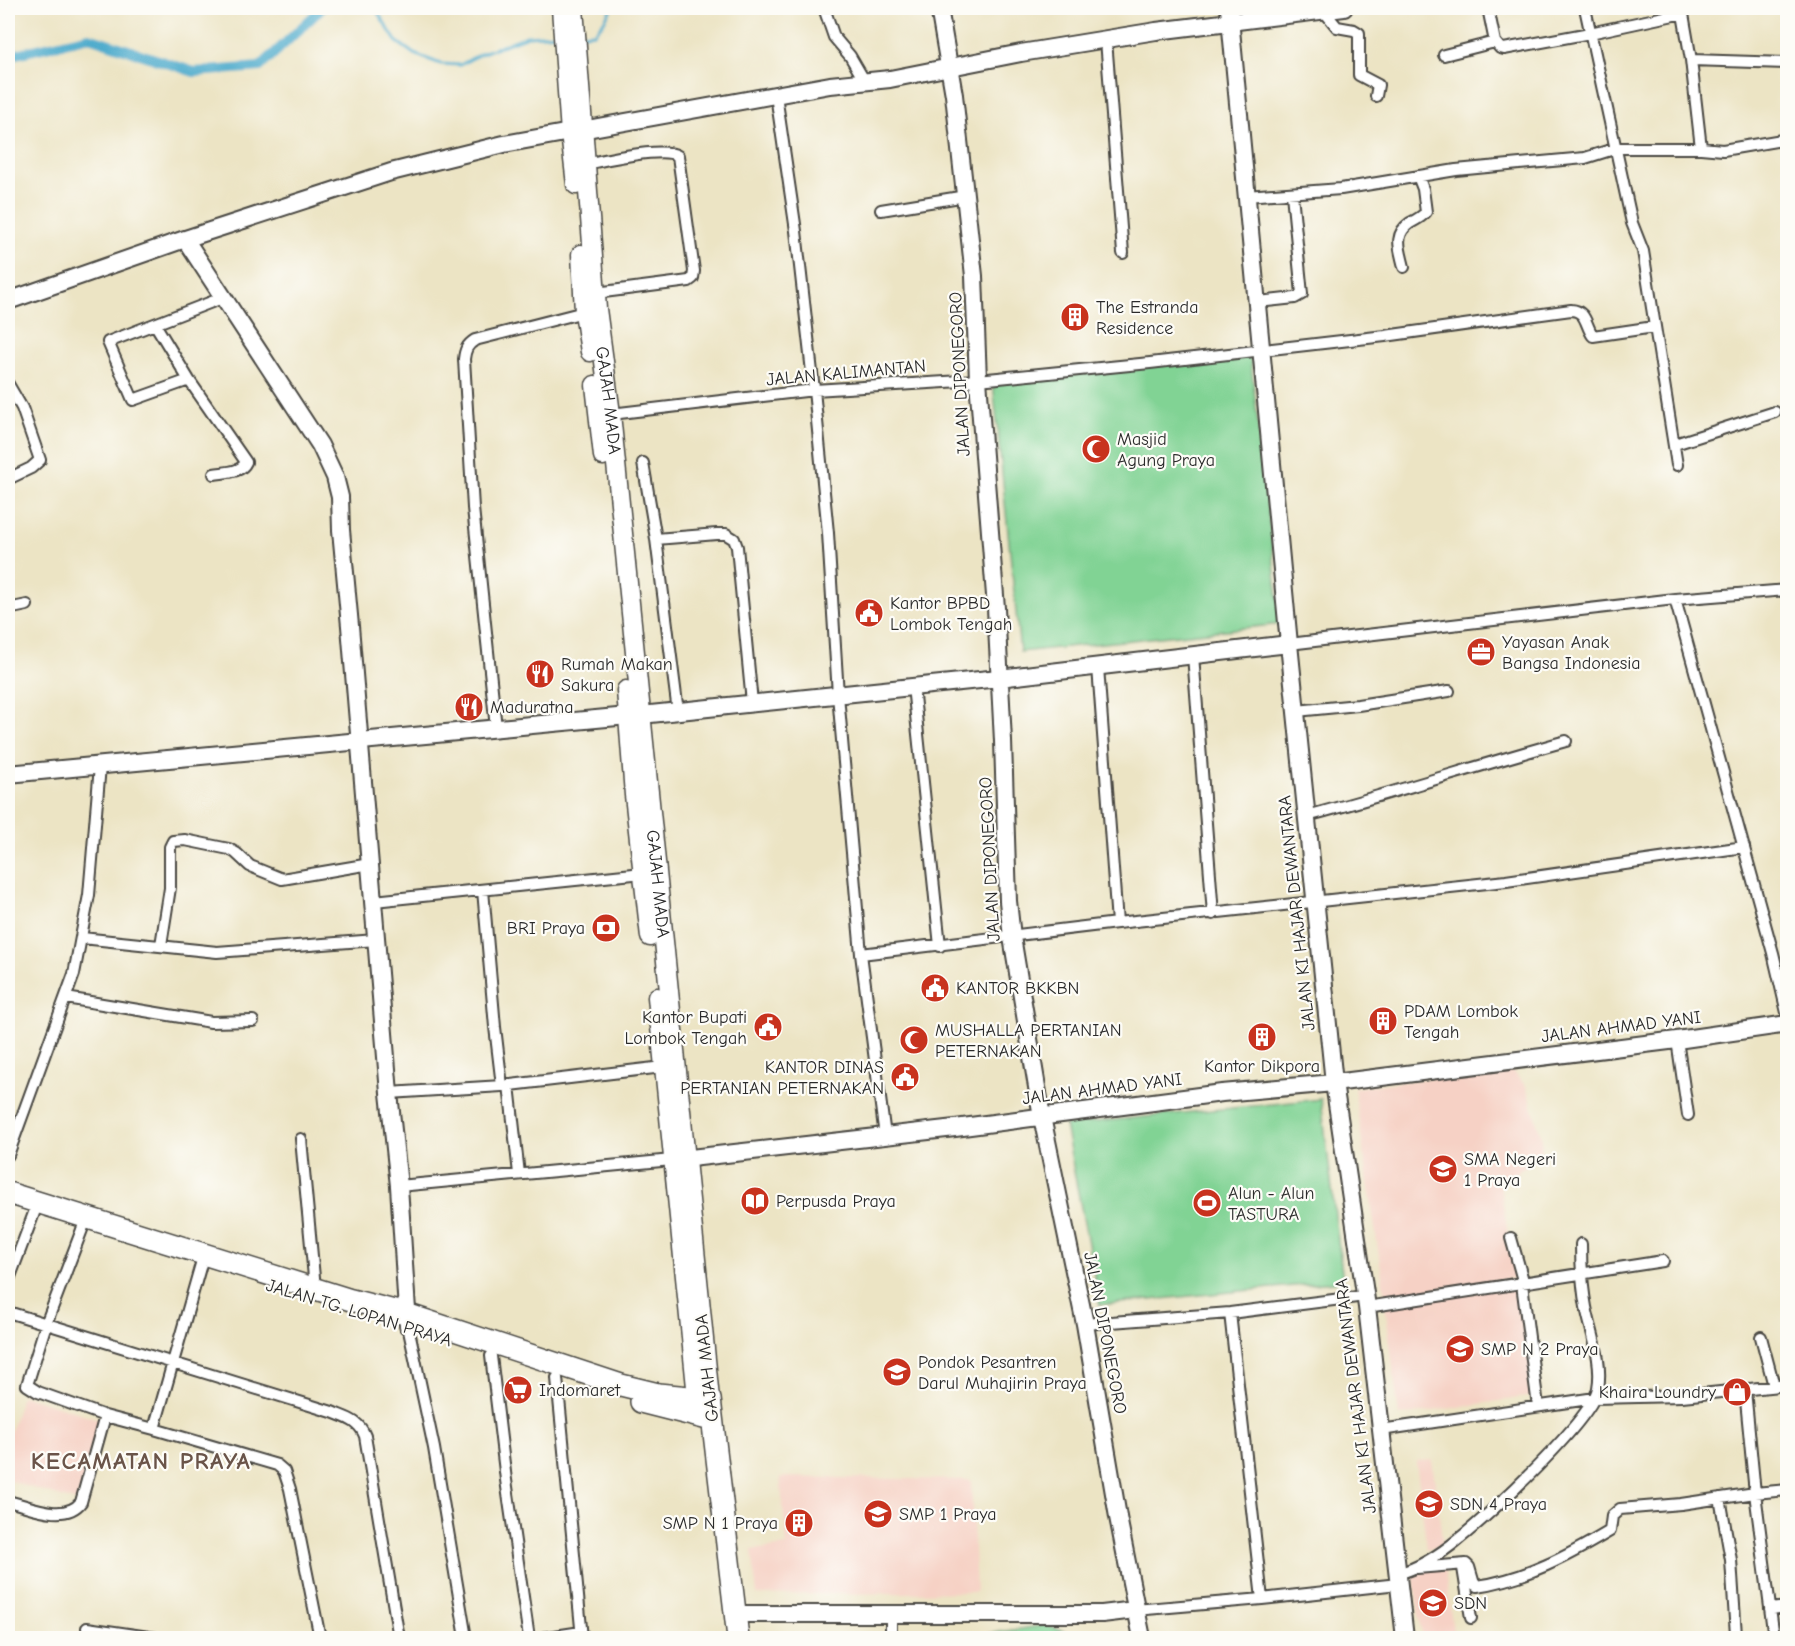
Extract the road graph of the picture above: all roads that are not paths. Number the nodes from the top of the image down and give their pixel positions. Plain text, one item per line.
1 (824, 8) edge
2 (939, 8) edge
3 (1334, 8) edge
4 (1488, 8) edge
5 (1585, 8) edge
6 (1682, 10) edge
7 (568, 14) edge
8 (1230, 15) edge
9 (1590, 33) junction
10 (1106, 40) junction
11 (1496, 42) junction
12 (570, 44) junction
13 (1444, 55) dead end
14 (1691, 60) junction
15 (1788, 63) edge
16 (949, 68) junction
17 (864, 80) junction
18 (776, 95) junction
19 (1376, 96) dead end
20 (577, 132) junction
21 (1788, 139) edge
22 (1617, 148) junction
23 (1701, 148) junction
24 (585, 164) junction
25 (1418, 176) junction
26 (1293, 194) junction
27 (966, 196) junction
28 (1246, 196) junction
29 (880, 210) dead end
30 (185, 239) junction
31 (1123, 253) dead end
32 (1404, 267) dead end
33 (222, 298) junction
34 (8, 301) edge
35 (1258, 302) junction
36 (592, 305) junction
37 (155, 324) junction
38 (1654, 327) junction
39 (1263, 350) junction
40 (189, 380) junction
41 (978, 380) junction
42 (8, 384) edge
43 (814, 390) junction
44 (1775, 412) dead end
45 (611, 414) junction
46 (1675, 444) junction
47 (643, 463) dead end
48 (1677, 465) dead end
49 (214, 474) dead end
50 (8, 479) edge
51 (616, 529) junction
52 (656, 539) junction
53 (1788, 590) edge
54 (1675, 599) junction
55 (27, 605) dead end
56 (8, 609) edge
57 (1289, 644) junction
58 (1194, 655) junction
59 (1098, 667) junction
60 (999, 678) junction
61 (913, 686) junction
62 (1449, 691) dead end
63 (838, 695) junction
64 (752, 703) junction
65 (1296, 711) junction
66 (678, 712) junction
67 (635, 716) junction
68 (496, 728) junction
69 (360, 741) junction
70 (1566, 741) dead end
71 (100, 766) junction
72 (8, 774) edge
73 (1307, 816) junction
74 (1744, 847) junction
75 (370, 864) junction
76 (642, 873) junction
77 (483, 890) junction
78 (374, 901) junction
79 (1315, 901) junction
80 (1213, 914) junction
81 (1118, 923) junction
82 (1012, 937) junction
83 (81, 938) junction
84 (376, 940) junction
85 (161, 945) junction
86 (940, 946) junction
87 (861, 954) junction
88 (660, 972) junction
89 (66, 998) junction
90 (1788, 1017) edge
91 (254, 1022) dead end
92 (1788, 1024) edge
93 (1677, 1040) junction
94 (663, 1067) junction
95 (1334, 1083) junction
96 (506, 1086) junction
97 (389, 1093) junction
98 (1688, 1115) dead end
99 (1042, 1117) junction
100 (885, 1136) junction
101 (301, 1139) dead end
102 (8, 1155) edge
103 (679, 1160) junction
104 (519, 1174) junction
105 (399, 1186) junction
106 (8, 1193) edge
107 (8, 1206) edge
108 (34, 1213) junction
109 (83, 1227) junction
110 (1511, 1238) dead end
111 (1581, 1244) dead end
112 (1663, 1261) dead end
113 (201, 1264) junction
114 (1581, 1273) junction
115 (8, 1282) edge
116 (1523, 1284) junction
117 (315, 1288) junction
118 (1366, 1301) junction
119 (8, 1312) edge
120 (1230, 1313) junction
121 (407, 1320) junction
122 (46, 1324) junction
123 (1086, 1324) junction
124 (1761, 1337) dead end
125 (491, 1356) junction
126 (172, 1364) junction
127 (557, 1378) junction
128 (1788, 1385) edge
129 (1774, 1386) junction
130 (1745, 1389) junction
131 (1595, 1398) junction
132 (1538, 1406) junction
133 (704, 1408) junction
134 (105, 1416) junction
135 (154, 1430) junction
136 (1381, 1430) junction
137 (1788, 1491) edge
138 (1755, 1493) junction
139 (1720, 1498) junction
140 (8, 1501) edge
141 (1462, 1565) junction
142 (1414, 1568) junction
143 (1398, 1579) junction
144 (1262, 1599) junction
145 (1788, 1607) edge
146 (1770, 1608) junction
147 (1135, 1610) junction
148 (891, 1613) junction
149 (736, 1614) junction
150 (1471, 1618) dead end
151 (87, 1628) dead end
152 (582, 1635) edge
153 (1736, 1635) dead end
154 (156, 1638) edge
155 (320, 1638) edge
156 (399, 1638) edge
157 (466, 1638) edge
158 (529, 1638) edge
159 (542, 1638) edge
160 (724, 1638) edge
161 (738, 1638) edge
162 (891, 1638) edge
163 (1142, 1638) edge
164 (1404, 1638) edge
165 (1774, 1638) edge

1 - 17 street
2 - 16 street, JALAN DIPONEGORO
3 - 8 street
3 - 19 street
4 - 11 street
5 - 9 street
6 - 9 street
6 - 14 street
7 - 12 main road
8 - 10 street
8 - 28 street, JALAN KI HAJAR DEWANTARA
9 - 11 street
9 - 22 street
10 - 16 street
10 - 31 street
11 - 13 street
12 - 20 main road
12 - 20 main road
14 - 15 street
14 - 23 street
16 - 17 street
16 - 27 street, JALAN DIPONEGORO
17 - 18 street
18 - 20 street
18 - 43 street
20 - 24 main road, GAJAH MADA
20 - 30 street
20 - 36 main road, GAJAH MADA
21 - 23 street
22 - 23 street
22 - 25 street
22 - 38 street
24 - 36 main road, GAJAH MADA
24 - 36 street
25 - 26 street
25 - 32 street
26 - 28 street
26 - 35 street
27 - 29 street
27 - 41 street, JALAN DIPONEGORO
28 - 35 street, JALAN KI HAJAR DEWANTARA
30 - 33 street
30 - 34 street
33 - 37 street
33 - 69 street
35 - 39 street, JALAN KI HAJAR DEWANTARA
36 - 45 main road, GAJAH MADA
36 - 51 main road, GAJAH MADA
36 - 68 street
37 - 40 street
37 - 40 street
38 - 39 street, JALAN KALIMANTAN
38 - 46 street
39 - 41 street, JALAN KALIMANTAN
39 - 57 street, JALAN KI HAJAR DEWANTARA
40 - 49 street
41 - 43 street, JALAN KALIMANTAN
41 - 60 street, JALAN DIPONEGORO
42 - 50 street
43 - 45 street, JALAN KALIMANTAN
43 - 63 street
44 - 46 street
45 - 51 main road, GAJAH MADA
46 - 48 street
47 - 52 street
51 - 67 main road, GAJAH MADA
52 - 64 street
52 - 66 street
53 - 54 street
54 - 57 street
54 - 74 street
55 - 56 street
57 - 58 street
57 - 65 street, JALAN KI HAJAR DEWANTARA
58 - 59 street
58 - 80 street
59 - 60 street
59 - 81 street
60 - 61 street
60 - 82 street, JALAN DIPONEGORO
61 - 63 street
61 - 86 street
62 - 65 street
63 - 64 street
63 - 87 street
64 - 66 street
65 - 73 street, JALAN KI HAJAR DEWANTARA
66 - 67 street
67 - 68 street
67 - 76 main road, GAJAH MADA
67 - 88 main road, GAJAH MADA
68 - 69 street
69 - 71 street
69 - 75 street
70 - 73 street
71 - 72 street
71 - 83 street
73 - 79 street, JALAN KI HAJAR DEWANTARA
74 - 79 street
74 - 90 street
75 - 78 street
75 - 85 street
76 - 77 street
76 - 88 main road, GAJAH MADA
77 - 78 street
77 - 96 street
78 - 84 street
79 - 80 street
79 - 95 street, JALAN KI HAJAR DEWANTARA
80 - 81 street
81 - 82 street
82 - 86 street
82 - 99 street, JALAN DIPONEGORO
83 - 85 street
83 - 89 street
84 - 85 street
84 - 97 street
86 - 87 street
87 - 100 street
88 - 94 main road, GAJAH MADA
88 - 103 main road, GAJAH MADA
89 - 91 street
89 - 102 street
92 - 93 street, JALAN AHMAD YANI
93 - 95 street, JALAN AHMAD YANI
93 - 98 street
94 - 96 street
94 - 103 main road, GAJAH MADA
95 - 99 street, JALAN AHMAD YANI
95 - 118 street, JALAN KI HAJAR DEWANTARA
96 - 97 street
96 - 104 street
97 - 105 street
99 - 100 street, JALAN AHMAD YANI
99 - 123 street, JALAN DIPONEGORO
100 - 103 street, JALAN AHMAD YANI
101 - 117 street
103 - 104 street
103 - 133 main road, GAJAH MADA
104 - 105 street
105 - 121 street
106 - 117 highway, JALAN TG. LOPAN PRAYA
107 - 108 highway, JALAN TG. LOPAN PRAYA
108 - 109 highway, JALAN TG. LOPAN PRAYA
108 - 115 street
109 - 113 highway, JALAN TG. LOPAN PRAYA
109 - 122 street
110 - 116 street
111 - 114 street
112 - 114 street
113 - 121 highway, JALAN TG. LOPAN PRAYA
113 - 126 street
114 - 116 street
114 - 131 street
116 - 118 street
116 - 132 street
117 - 121 highway, JALAN TG. LOPAN PRAYA
118 - 120 street
118 - 136 street, JALAN KI HAJAR DEWANTARA
119 - 122 street
120 - 123 street
120 - 144 street
121 - 125 highway, JALAN TG. LOPAN PRAYA
121 - 133 highway, JALAN TG. LOPAN PRAYA
121 - 157 street
122 - 126 street
122 - 134 street
123 - 147 street, JALAN DIPONEGORO
124 - 129 street
125 - 127 highway, JALAN TG. LOPAN PRAYA
125 - 158 street
126 - 135 street
126 - 156 street
127 - 133 highway, JALAN TG. LOPAN PRAYA
127 - 152 street
128 - 129 street
129 - 130 street
130 - 131 street
130 - 138 street
131 - 132 street
131 - 142 street
132 - 136 street
133 - 149 highway, GAJAH MADA
133 - 160 highway, GAJAH MADA
134 - 135 street
134 - 140 street
135 - 155 street
136 - 143 street, JALAN KI HAJAR DEWANTARA
137 - 138 street
138 - 139 street
138 - 146 street
139 - 141 street
139 - 153 street
141 - 142 street
141 - 150 street
142 - 143 street
143 - 144 street
143 - 164 street, JALAN KI HAJAR DEWANTARA
144 - 147 street
145 - 146 street
146 - 165 street
147 - 148 street
147 - 163 street, JALAN DIPONEGORO
148 - 149 street
148 - 162 street
149 - 161 highway, GAJAH MADA
151 - 154 street
152 - 159 street

